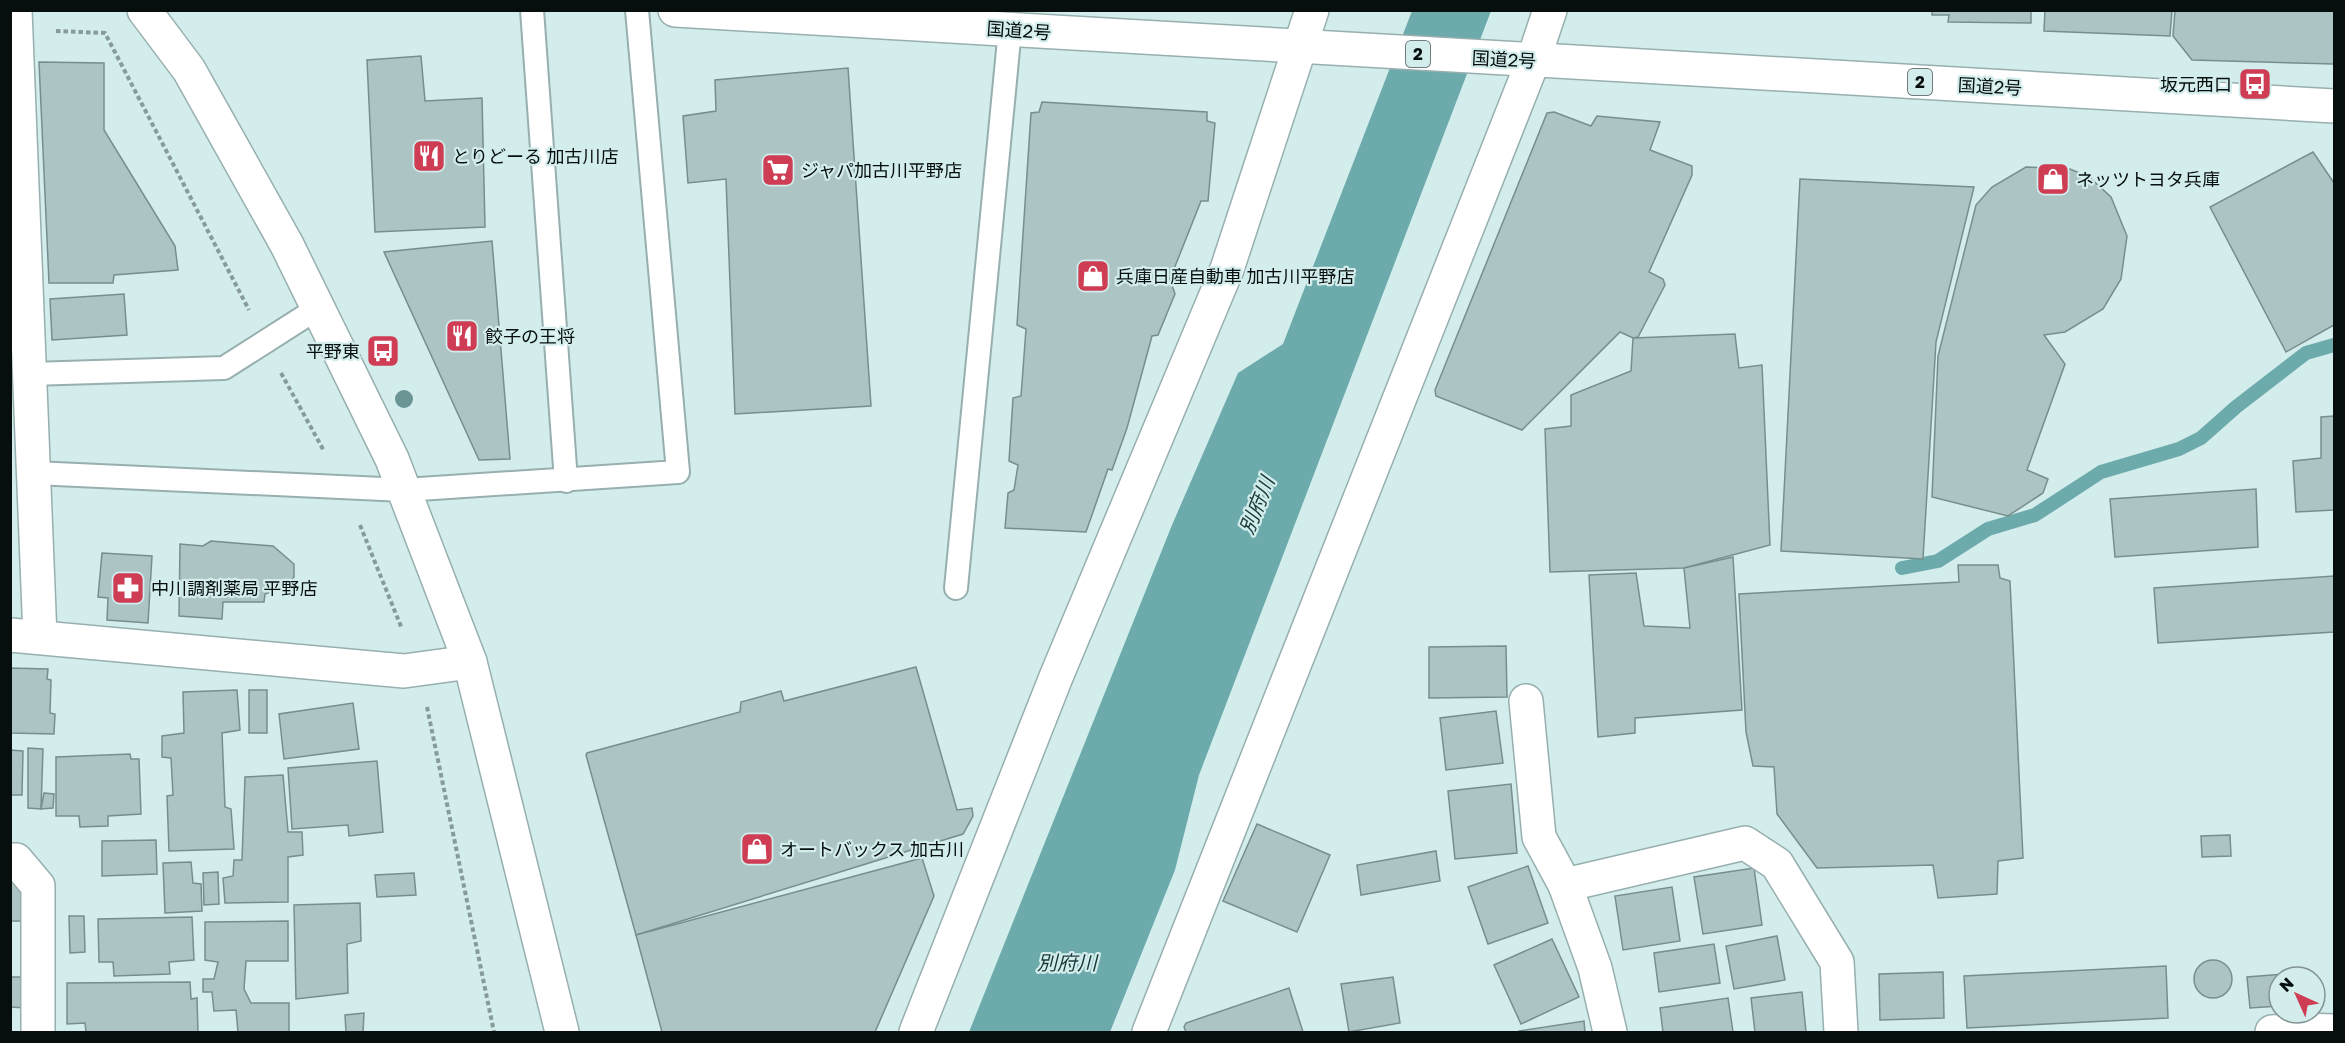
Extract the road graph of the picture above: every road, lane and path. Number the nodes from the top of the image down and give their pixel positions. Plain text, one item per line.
1 (15, 10) edge
2 (144, 10) edge
3 (532, 10) edge
4 (637, 10) edge
5 (675, 10) edge
6 (1311, 10) edge
7 (1550, 10) edge
8 (906, 17) edge
9 (1010, 29) junction
10 (1299, 47) junction
11 (1520, 60) junction
12 (2334, 106) edge
13 (19, 306) edge
14 (318, 308) junction
15 (31, 374) junction
16 (34, 472) junction
17 (566, 480) junction
18 (404, 490) junction
19 (956, 588) dead end
20 (25, 636) edge
21 (470, 662) junction
22 (1526, 701) dead end
23 (10, 860) edge
24 (1565, 885) junction
25 (2334, 1031) edge
26 (38, 1032) edge
27 (562, 1032) edge
28 (916, 1032) edge
29 (1149, 1032) edge
30 (1610, 1032) edge
31 (1841, 1032) edge
32 (2272, 1032) edge

1 - 13 main road
2 - 14 main road
3 - 17 lane
4 - 17 lane
5 - 8 main road, 国道2号 / 2
6 - 10 main road
7 - 11 main road
8 - 9 main road, 国道2号 / 2
9 - 10 main road, 国道2号 / 2
9 - 19 lane
10 - 11 main road, 国道2号 / 2
10 - 28 main road
11 - 12 main road, 国道2号 / 2
11 - 29 main road
13 - 15 main road
14 - 15 lane
14 - 18 main road
15 - 16 main road
16 - 18 lane
16 - 20 main road
17 - 18 lane
18 - 21 main road
20 - 21 main road
21 - 27 main road
22 - 24 main road
23 - 26 main road
24 - 30 main road
24 - 31 main road
25 - 32 main road

